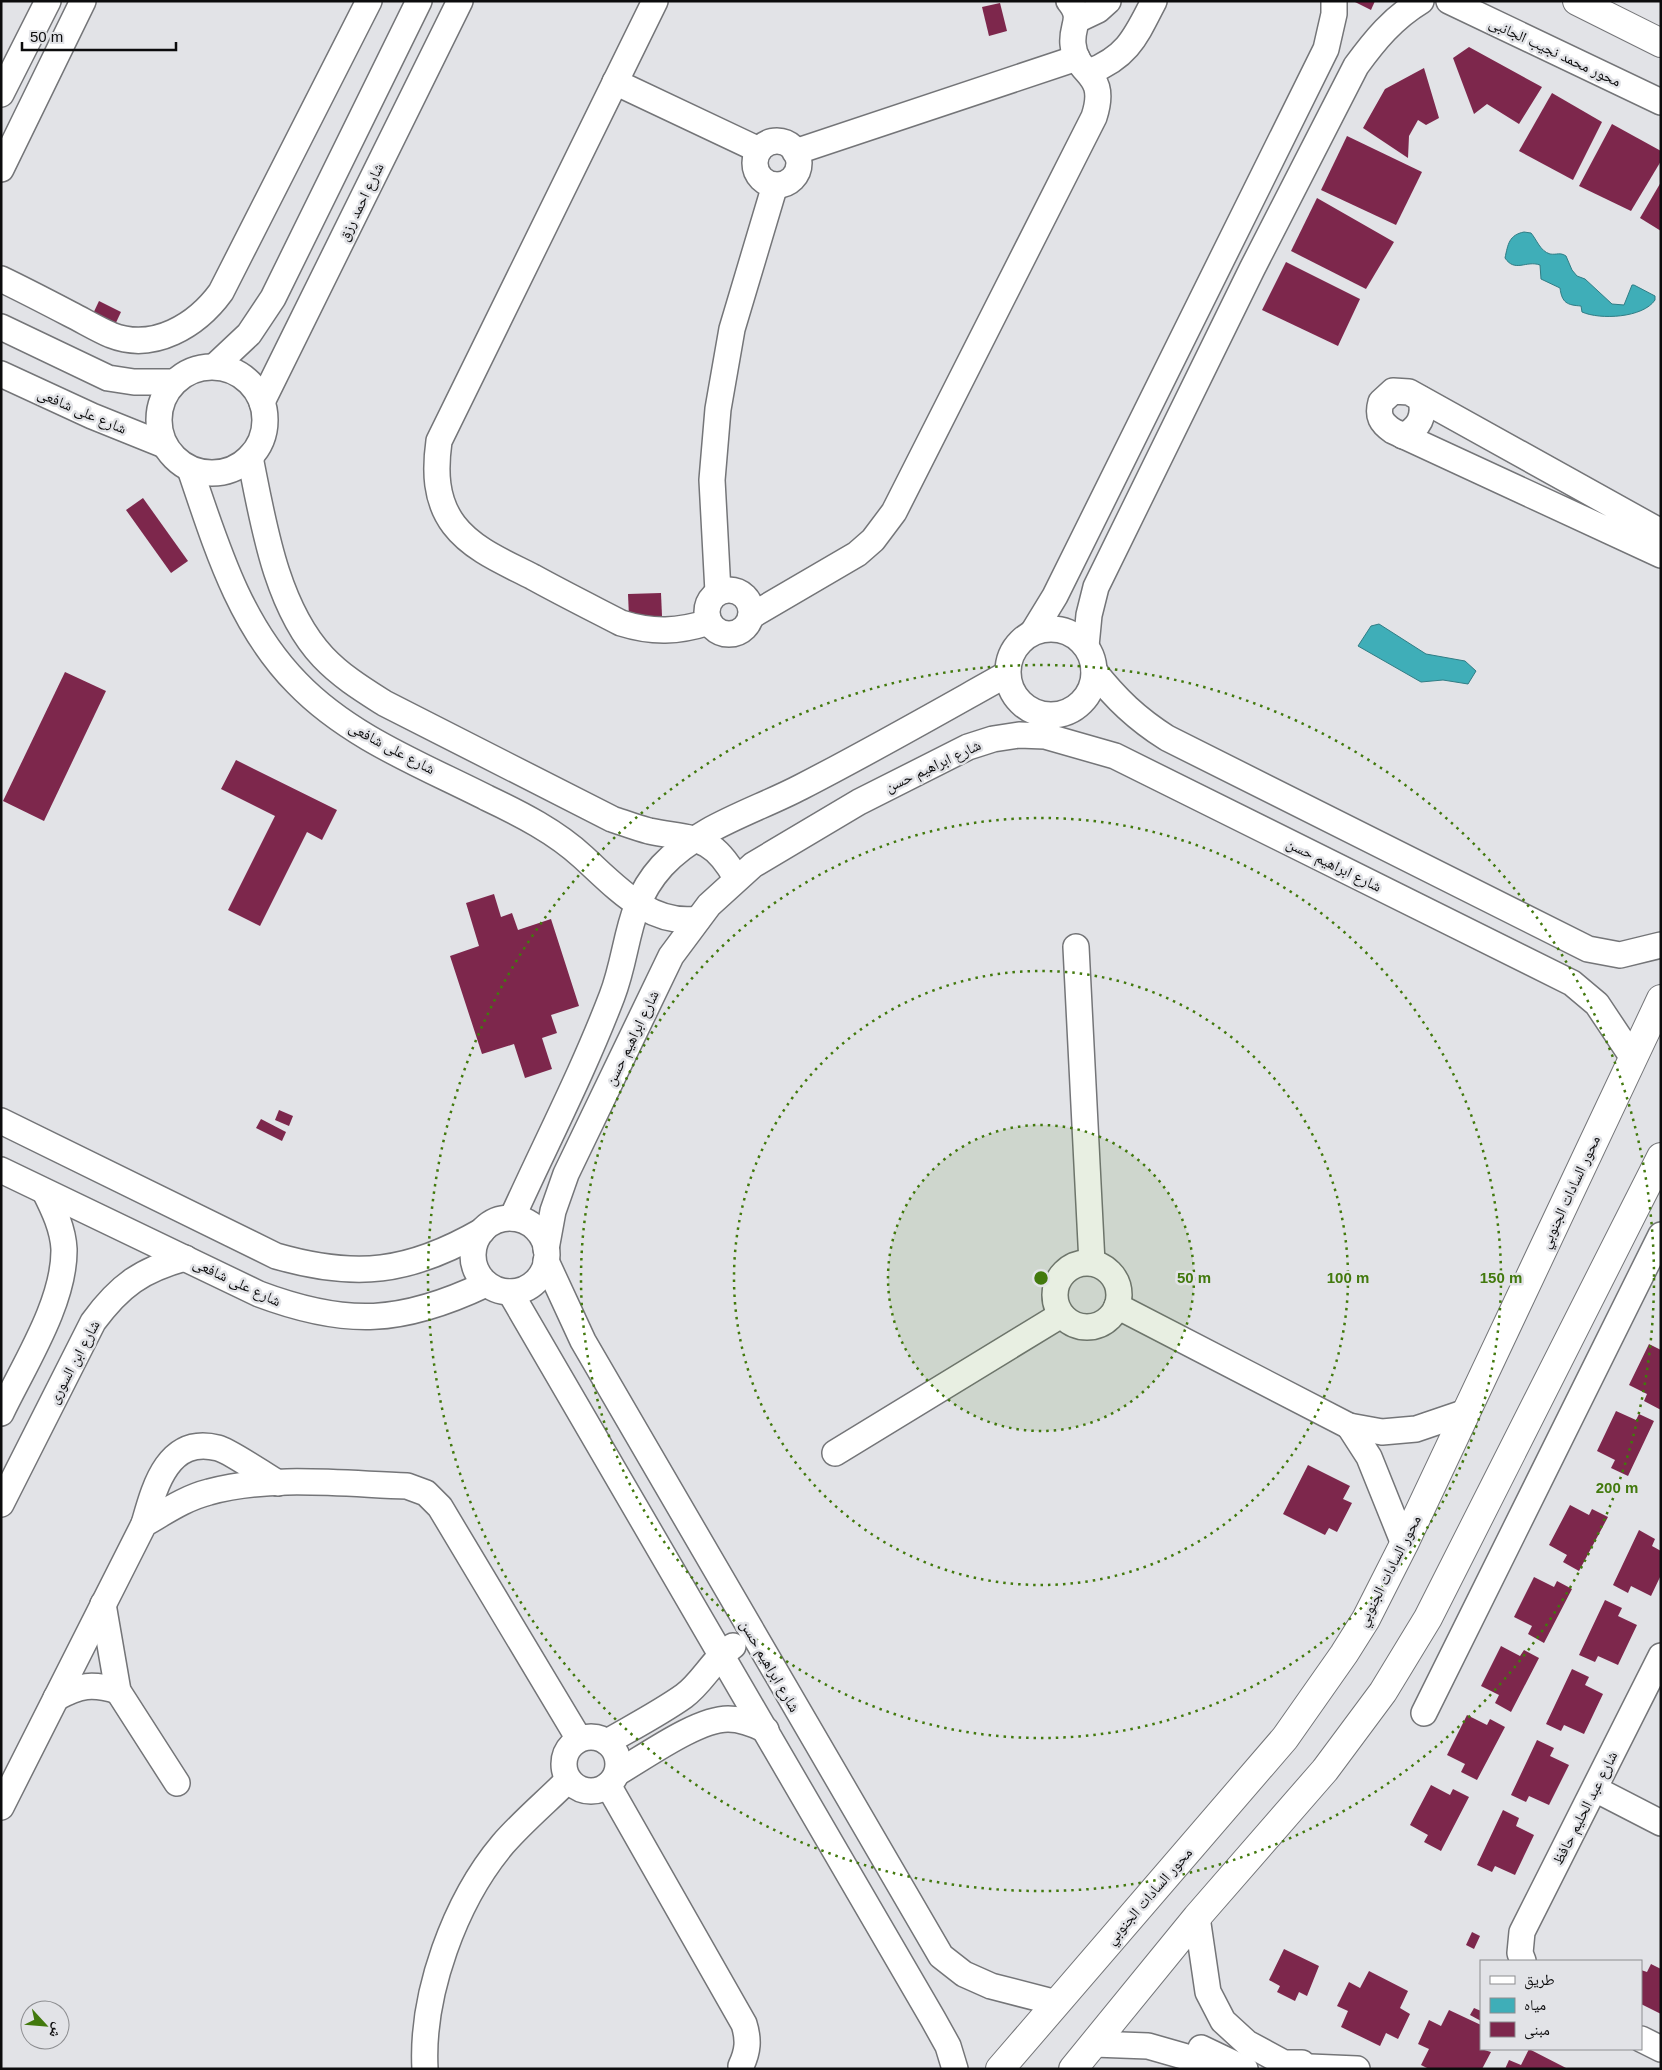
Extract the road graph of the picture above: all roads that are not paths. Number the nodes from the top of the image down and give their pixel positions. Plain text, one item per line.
1 (48, 1) edge
2 (83, 1) edge
3 (369, 1) edge
4 (419, 1) edge
5 (460, 1) edge
6 (655, 1) edge
7 (1108, 1) edge
8 (1154, 1) edge
9 (1334, 1) edge
10 (1421, 1) edge
11 (1448, 1) edge
12 (1577, 1) edge
13 (1073, 10) edge
14 (1661, 43) edge
15 (1083, 65) junction
16 (615, 82) junction
17 (1, 94) edge
18 (1661, 102) edge
19 (759, 150) junction
20 (796, 152) junction
21 (1, 169) edge
22 (775, 185) junction
23 (1223, 254) junction
24 (1252, 269) junction
25 (1, 279) edge
26 (1, 327) edge
27 (215, 366) junction
28 (1, 374) edge
29 (174, 382) junction
30 (1421, 399) junction
31 (262, 402) junction
32 (1403, 436) junction
33 (164, 445) junction
34 (250, 457) junction
35 (190, 469) junction
36 (1661, 532) edge
37 (1661, 555) edge
38 (718, 592) junction
39 (751, 616) junction
40 (709, 622) junction
41 (1032, 632) junction
42 (1086, 646) junction
43 (1094, 671) junction
44 (1007, 674) junction
45 (1047, 726) junction
46 (694, 838) junction
47 (736, 878) junction
48 (637, 903) junction
49 (698, 919) junction
50 (1661, 945) edge
51 (1076, 947) dead end
52 (1661, 999) edge
53 (1633, 1058) junction
54 (1, 1120) edge
55 (1661, 1157) edge
56 (1, 1170) edge
57 (45, 1192) junction
58 (512, 1218) junction
59 (482, 1231) junction
60 (1661, 1235) edge
61 (546, 1255) junction
62 (185, 1258) junction
63 (1092, 1263) junction
64 (486, 1284) junction
65 (510, 1292) junction
66 (1117, 1306) junction
67 (1061, 1315) junction
68 (1466, 1412) junction
69 (1, 1413) edge
70 (1349, 1426) junction
71 (835, 1453) dead end
72 (278, 1483) junction
73 (1, 1504) edge
74 (144, 1524) junction
75 (1404, 1544) junction
76 (103, 1604) junction
77 (752, 1634) junction
78 (721, 1654) junction
79 (1661, 1656) edge
80 (118, 1691) junction
81 (56, 1698) junction
82 (1424, 1713) dead end
83 (766, 1730) junction
84 (579, 1739) junction
85 (607, 1742) junction
86 (612, 1779) junction
87 (568, 1780) junction
88 (177, 1783) dead end
89 (1595, 1789) junction
90 (1, 1807) edge
91 (1661, 1822) edge
92 (1197, 1917) junction
93 (1523, 1960) edge
94 (1057, 2003) junction
95 (1642, 2040) edge
96 (1094, 2044) junction
97 (1148, 2046) junction
98 (1661, 2049) edge
99 (741, 2066) dead end
100 (1309, 2067) edge
101 (425, 2069) edge
102 (955, 2069) edge
103 (1000, 2069) edge
104 (1073, 2069) edge
105 (1216, 2069) edge
106 (1245, 2069) edge
107 (1357, 2069) edge

1 - 17 street
2 - 21 street
3 - 25 street
4 - 27 street
5 - 31 street, شارع احمد رزق
6 - 16 street
7 - 13 street
8 - 15 street
9 - 23 street
10 - 24 street
11 - 18 street, محور محمد نجيب الجانبى
12 - 14 main road
13 - 15 street
15 - 20 street
15 - 39 street
16 - 19 street
16 - 40 street
19 - 20 street
19 - 22 street
20 - 22 street
22 - 38 street
23 - 24 street
23 - 41 street
24 - 42 street
26 - 29 street
27 - 29 street
27 - 31 street
28 - 33 street, شارع على شافعى
29 - 33 street
30 - 32 street
30 - 32 street
30 - 36 street
31 - 34 street
32 - 37 street
33 - 35 street
34 - 35 street
34 - 46 street
35 - 48 street, شارع على شافعى
38 - 39 street
38 - 40 street
39 - 40 street
41 - 42 street
41 - 44 street
42 - 43 street
43 - 45 street
43 - 50 street
44 - 45 street
44 - 46 street
45 - 47 street, شارع ابراهيم حسن
45 - 53 street, شارع ابراهيم حسن
46 - 47 street
46 - 48 street
47 - 49 street, شارع ابراهيم حسن
48 - 49 street, شارع على شافعى
48 - 58 street
49 - 61 street, شارع ابراهيم حسن
51 - 63 street
52 - 53 main road, محور السادات الجنوبي
53 - 68 main road, محور السادات الجنوبي
54 - 59 street
55 - 92 main road
56 - 57 street, شارع على شافعى
57 - 62 street, شارع على شافعى
57 - 69 street
58 - 59 street
58 - 61 street
59 - 64 street
60 - 82 street
61 - 65 street
61 - 77 street, شارع ابراهيم حسن
62 - 64 street, شارع على شافعى
62 - 73 street, شارع ابن السورى
63 - 66 street
63 - 67 street
64 - 65 street
65 - 78 street
66 - 67 street
66 - 70 street
67 - 71 street
68 - 70 street
68 - 75 main road, محور السادات الجنوبي
70 - 75 street
72 - 74 street
72 - 74 street
72 - 84 street
74 - 76 street
75 - 94 main road, محور السادات الجنوبي
76 - 80 street
76 - 81 street
77 - 78 street
77 - 94 street, شارع ابراهيم حسن
78 - 83 street
78 - 85 street
79 - 89 street, شارع عبد الحليم حافظ
80 - 81 street
80 - 88 street
81 - 90 street
83 - 86 street
83 - 102 street
84 - 85 street
84 - 87 street
85 - 86 street
86 - 87 street
86 - 99 street
87 - 101 street
89 - 91 street
89 - 93 street, شارع عبد الحليم حافظ
92 - 96 main road
92 - 100 street
94 - 103 main road, محور السادات الجنوبي
95 - 98 street
96 - 97 street
96 - 104 main road
97 - 105 street
97 - 106 street
100 - 107 street

